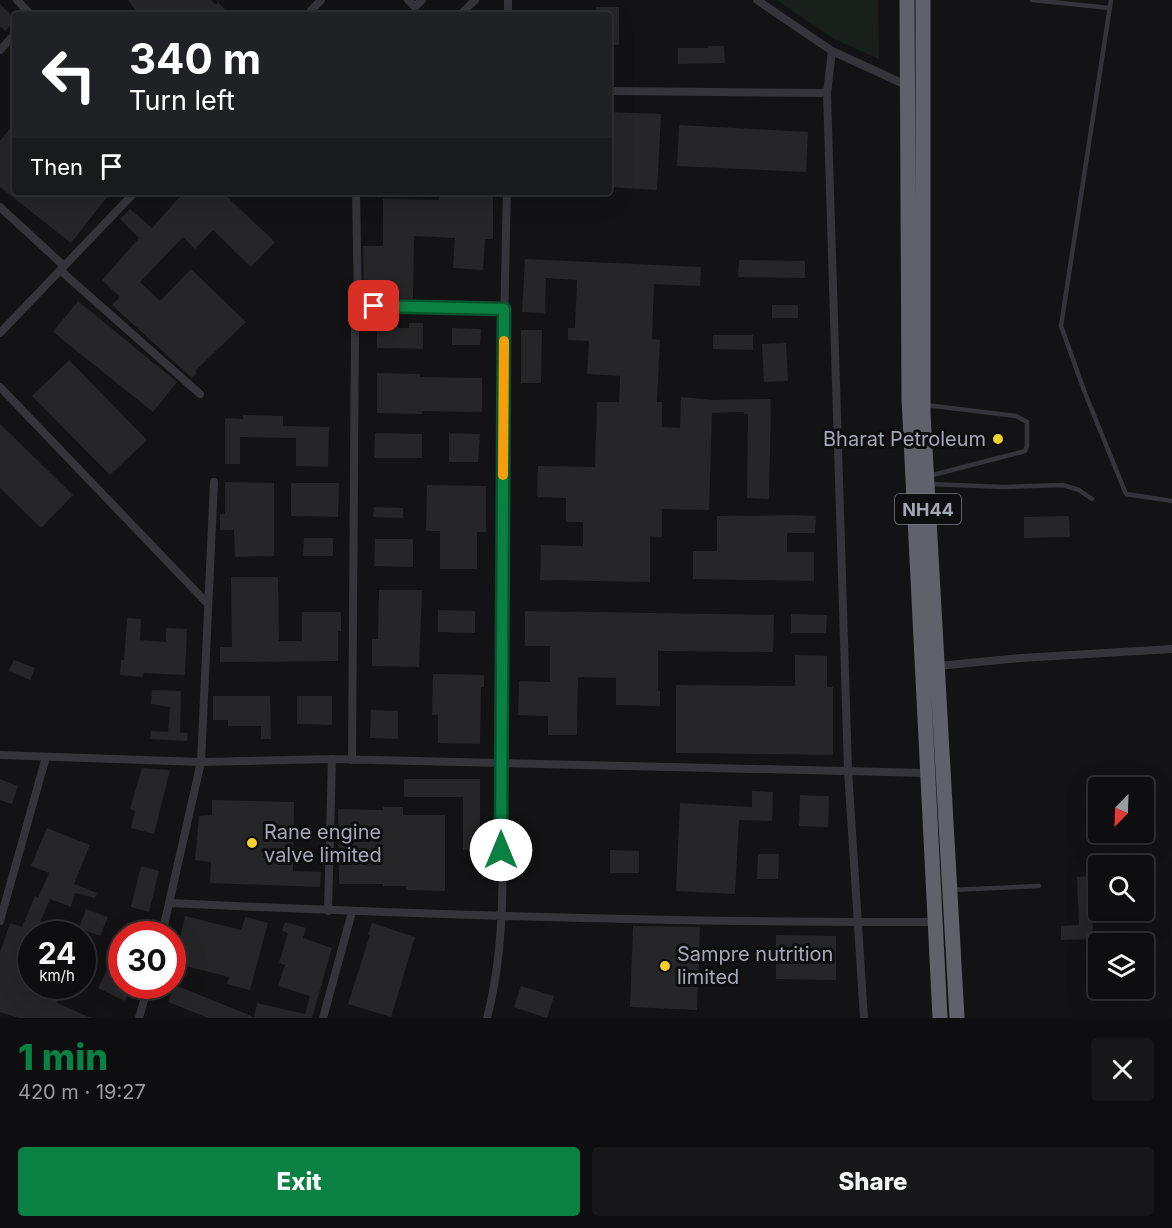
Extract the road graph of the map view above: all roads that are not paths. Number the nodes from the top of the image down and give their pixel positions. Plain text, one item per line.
1 (17, 0) edge
2 (321, 0) edge
3 (408, 0) edge
4 (422, 0) edge
5 (475, 0) edge
6 (757, 0) edge
7 (907, 0) edge
8 (923, 0) edge
9 (1032, 0) edge
10 (1111, 0) edge
11 (1110, 8) junction
12 (28, 12) edge
13 (310, 12) edge
14 (463, 12) edge
15 (12, 37) edge
16 (0, 50) edge
17 (832, 51) junction
18 (906, 85) junction
19 (612, 91) edge
20 (827, 93) junction
21 (132, 195) edge
22 (356, 195) edge
23 (507, 195) edge
24 (0, 207) edge
25 (62, 268) junction
26 (358, 305) junction
27 (504, 309) junction
28 (0, 333) edge
29 (0, 387) edge
30 (200, 394) dead end
31 (923, 405) junction
32 (927, 480) junction
33 (214, 482) dead end
34 (1092, 499) dead end
35 (1172, 501) edge
36 (208, 604) junction
37 (1172, 648) edge
38 (937, 666) junction
39 (0, 755) edge
40 (46, 757) junction
41 (332, 759) junction
42 (352, 760) junction
43 (201, 762) junction
44 (500, 762) junction
45 (848, 770) junction
46 (927, 773) junction
47 (1039, 886) dead end
48 (951, 890) junction
49 (933, 891) junction
50 (170, 903) junction
51 (328, 911) junction
52 (352, 912) junction
53 (501, 915) junction
54 (0, 921) edge
55 (165, 921) edge
56 (859, 922) junction
57 (934, 922) junction
58 (144, 999) edge
59 (139, 1018) edge
60 (324, 1018) edge
61 (487, 1018) edge
62 (864, 1018) edge
63 (940, 1018) edge
64 (957, 1018) edge

1 - 12 street
2 - 13 street
3 - 4 street
5 - 14 street
6 - 17 street
7 - 18 highway, NH44
8 - 31 highway, NH44
9 - 11 lane
10 - 11 lane
11 - 35 lane
15 - 16 street
17 - 18 street
17 - 20 street
18 - 46 highway, NH44
19 - 20 street
20 - 45 street
21 - 25 street
22 - 26 street
23 - 27 street
24 - 25 street
25 - 28 street
25 - 30 street
26 - 27 street
26 - 42 street
27 - 44 street
29 - 36 street
31 - 32 highway, NH44
31 - 32 lane
32 - 34 lane
32 - 38 highway, NH44
33 - 36 street
36 - 43 street
37 - 38 street
38 - 48 highway, NH44
39 - 40 street
40 - 43 street
40 - 54 street
41 - 42 street
41 - 43 street
41 - 51 street
42 - 44 street
43 - 50 street
44 - 45 street
44 - 53 street
45 - 46 street
45 - 56 street
46 - 49 highway, NH44
47 - 48 lane
48 - 49 lane
48 - 64 highway, NH44
49 - 57 highway, NH44
50 - 51 street
50 - 55 street
51 - 52 street
52 - 53 street
52 - 60 street
53 - 56 street
53 - 61 street
56 - 57 street
56 - 62 street
57 - 63 highway, NH44
58 - 59 street

